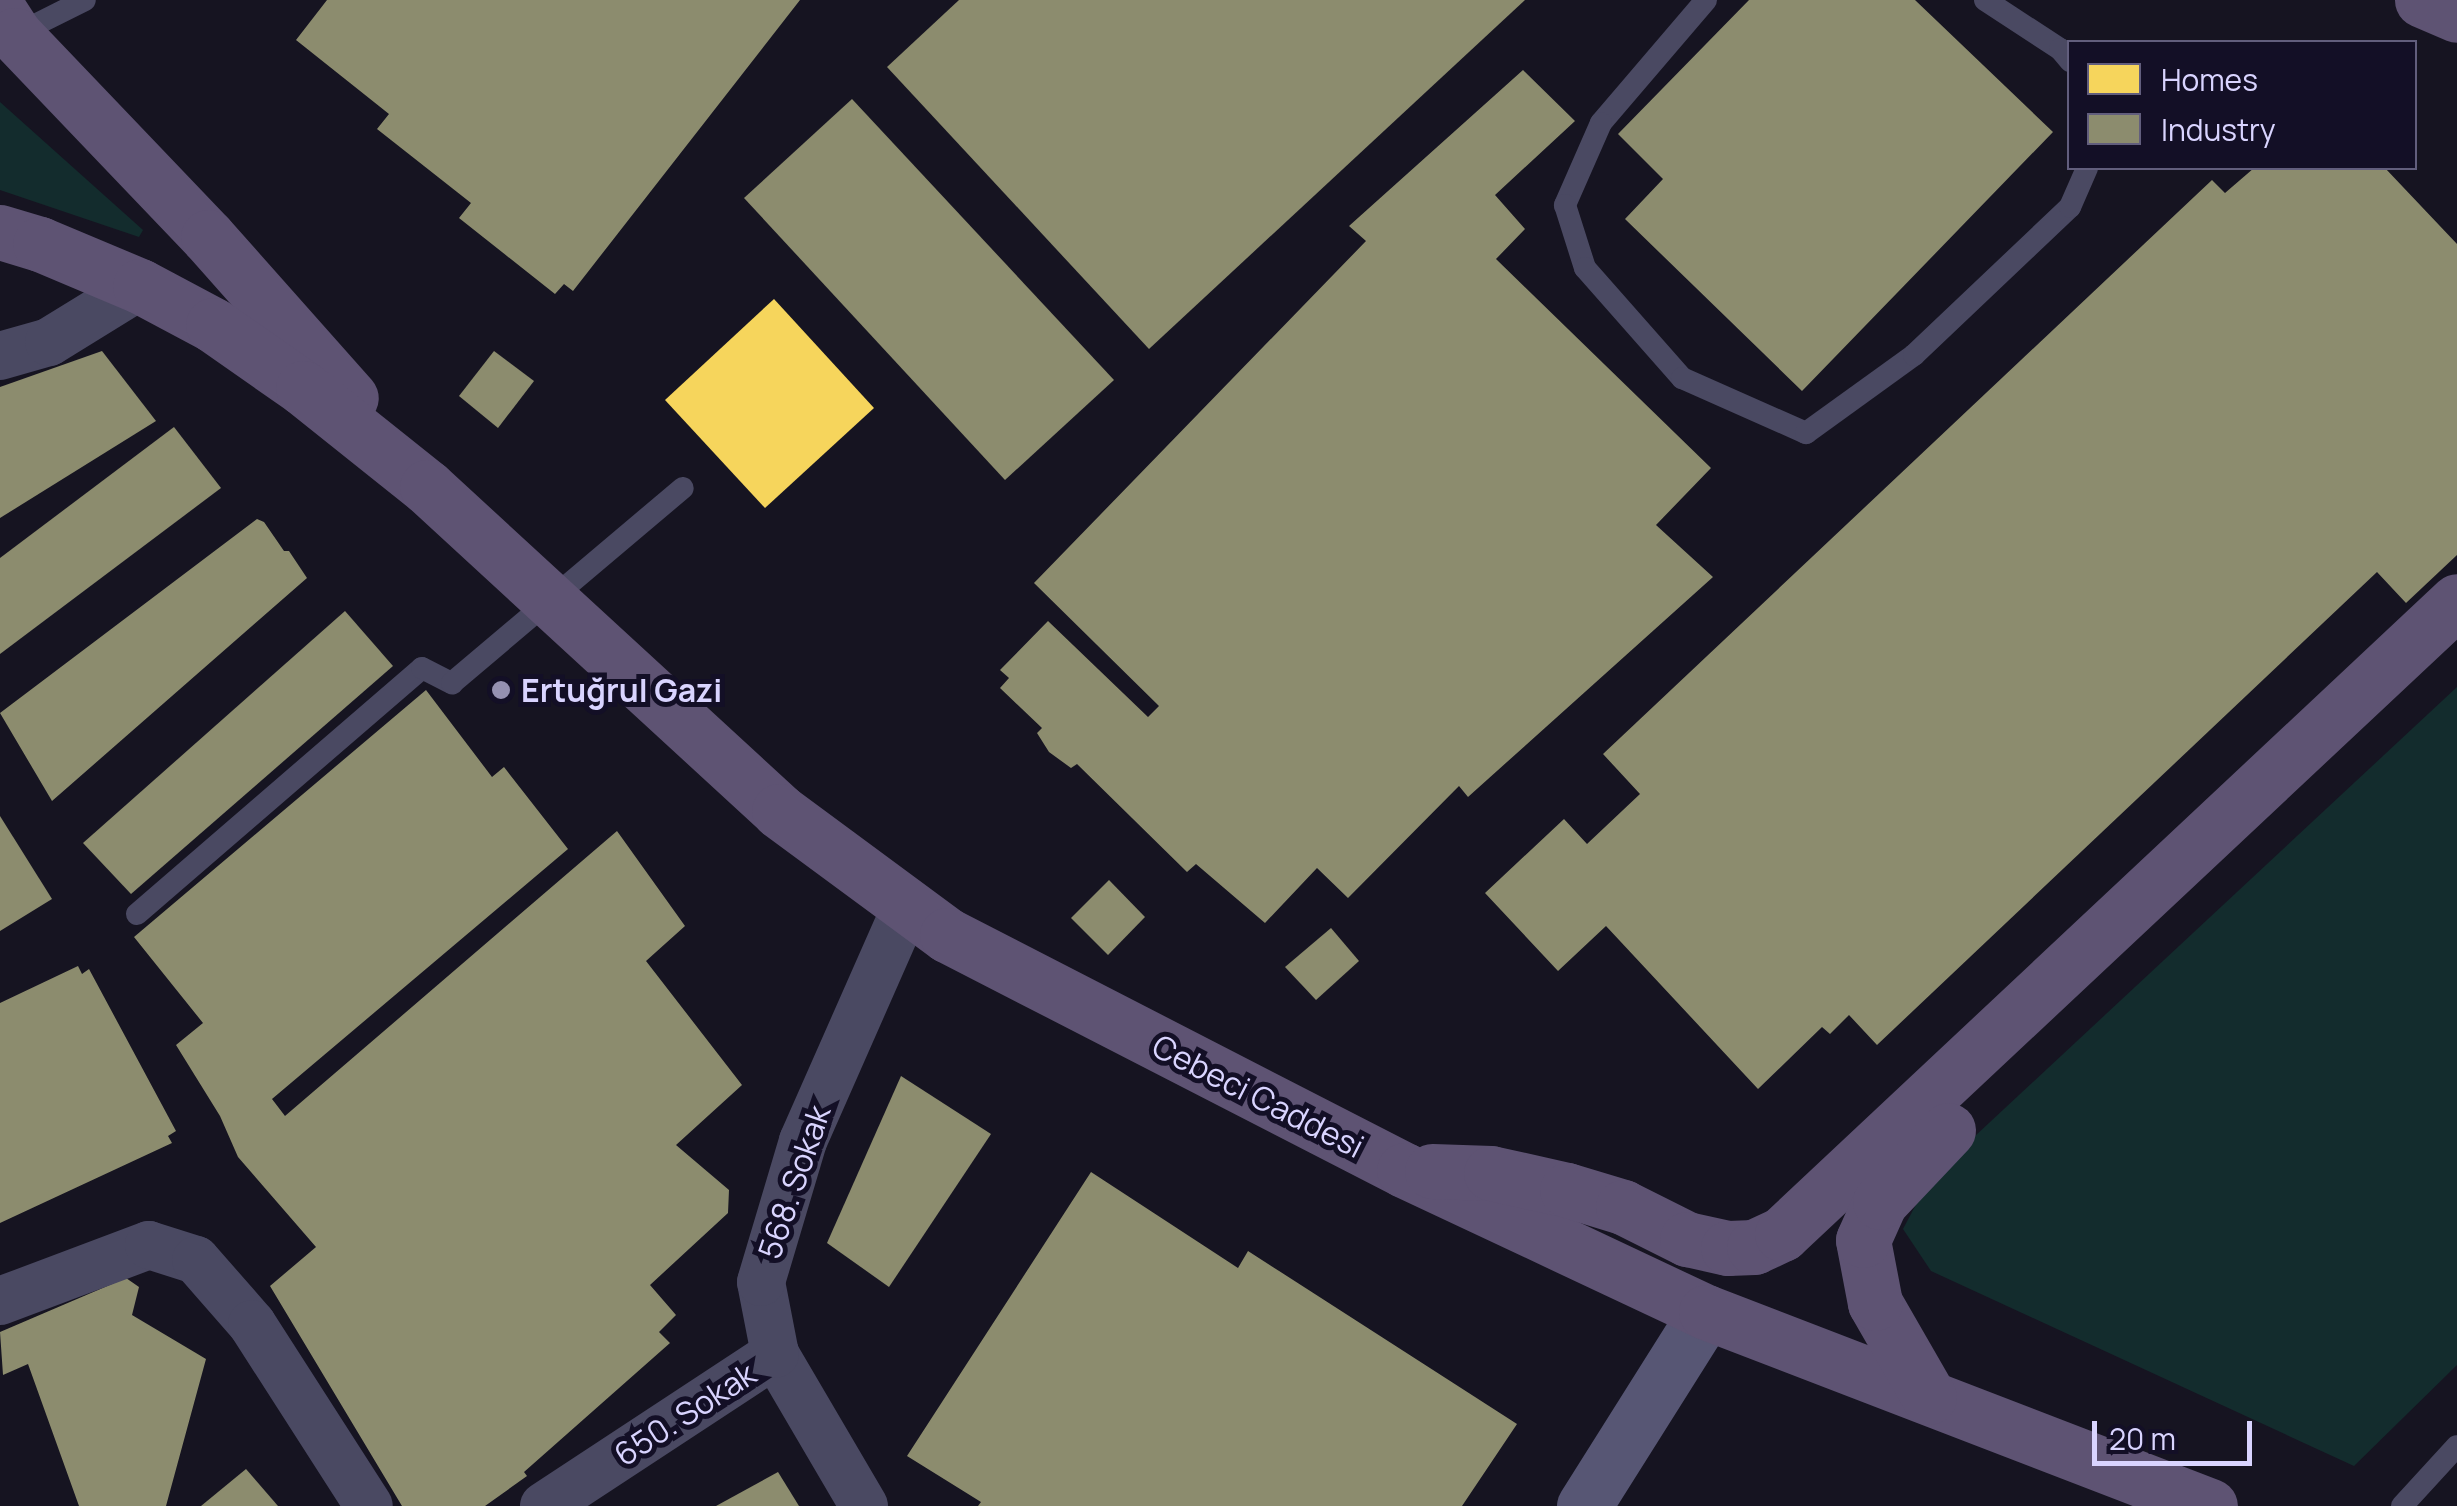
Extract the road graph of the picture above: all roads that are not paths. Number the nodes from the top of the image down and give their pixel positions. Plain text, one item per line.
1 (84, 0) edge
2 (1706, 0) edge
3 (1985, 0) edge
4 (2422, 0) edge
5 (2457, 15) edge
6 (7, 24) edge
7 (2067, 57) edge
8 (2086, 170) edge
9 (0, 232) edge
10 (140, 286) junction
11 (0, 356) edge
12 (428, 487) junction
13 (683, 488) dead end
14 (548, 601) junction
15 (2457, 601) edge
16 (2457, 652) edge
17 (906, 908) junction
18 (137, 914) dead end
19 (1404, 1170) junction
20 (0, 1301) edge
21 (1706, 1312) junction
22 (775, 1354) junction
23 (1929, 1396) junction
24 (2457, 1446) edge
25 (369, 1506) edge
26 (544, 1506) edge
27 (864, 1506) edge
28 (1584, 1506) edge
29 (2210, 1506) edge
30 (2402, 1506) edge

1 - 6 lane
2 - 8 lane
3 - 7 lane
4 - 5 main road
6 - 12 main road
9 - 10 main road
10 - 11 street
10 - 12 main road
12 - 14 main road, Cebeci Caddesi
13 - 14 lane
14 - 17 main road, Cebeci Caddesi
14 - 18 lane
15 - 19 main road
16 - 23 main road
17 - 19 main road, Cebeci Caddesi
17 - 22 street, 568. Sokak
19 - 21 main road, Cebeci Caddesi
20 - 25 street
21 - 23 main road, Cebeci Caddesi
21 - 28 street
22 - 26 street, 650. Sokak
22 - 27 street, 568. Sokak
23 - 29 main road, Cebeci Caddesi
24 - 30 lane

